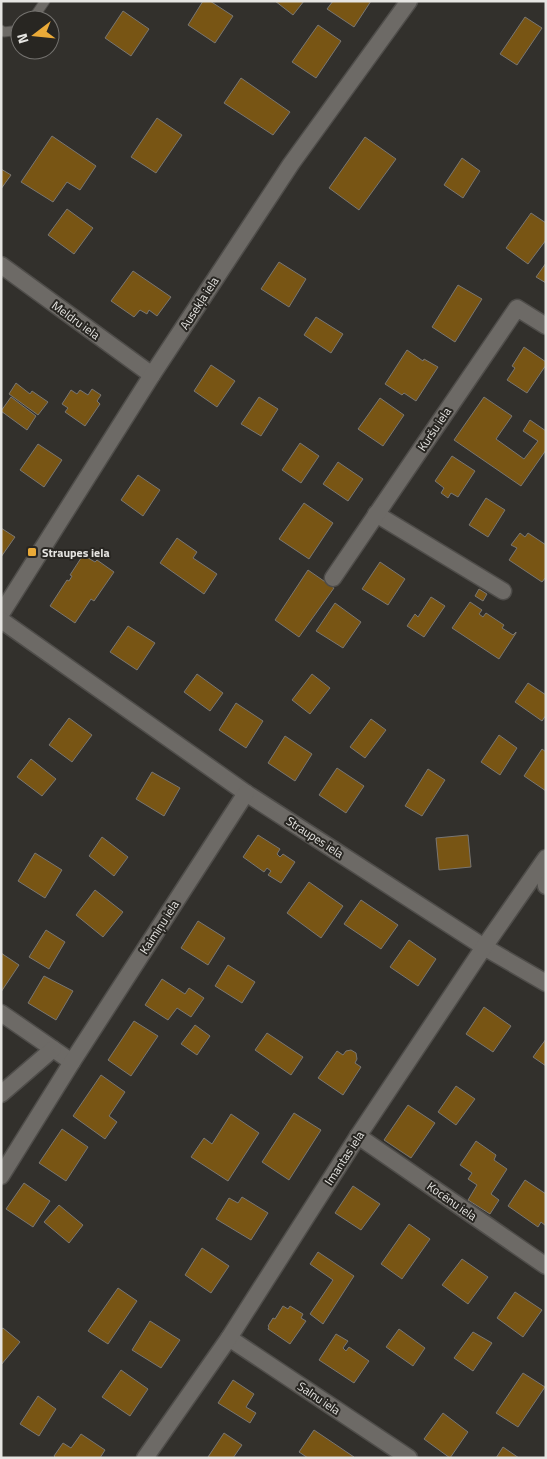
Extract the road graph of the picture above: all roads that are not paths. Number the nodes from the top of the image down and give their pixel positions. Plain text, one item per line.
1 (409, 1) edge
2 (1, 265) edge
3 (546, 326) edge
4 (152, 375) junction
5 (376, 514) junction
6 (333, 578) dead end
7 (503, 591) dead end
8 (1, 614) edge
9 (1, 620) edge
10 (246, 793) junction
11 (544, 861) edge
12 (546, 886) edge
13 (484, 947) junction
14 (546, 983) edge
15 (1, 1013) edge
16 (53, 1049) junction
17 (72, 1062) junction
18 (1, 1094) edge
19 (358, 1136) junction
20 (6, 1158) edge
21 (1, 1176) edge
22 (546, 1266) edge
23 (229, 1338) junction
24 (145, 1458) edge
25 (409, 1458) edge

1 - 4 street, Ausekļa iela
2 - 4 street, Meldru iela
3 - 5 street, Kuršu iela
4 - 8 street, Ausekļa iela
5 - 6 street, Kuršu iela
5 - 7 street
9 - 10 street, Straupes iela
10 - 13 street, Straupes iela
10 - 17 street, Kaimiņu iela
11 - 12 street
11 - 13 street, Imantas iela
13 - 14 street, Straupes iela
13 - 19 street, Imantas iela
15 - 16 street
16 - 17 street
16 - 18 street
17 - 20 street, Kaimiņu iela
19 - 22 street, Kocēnu iela
19 - 23 street, Imantas iela
20 - 21 street, Kaimiņu iela
23 - 24 street, Imantas iela
23 - 25 street, Salnu iela

